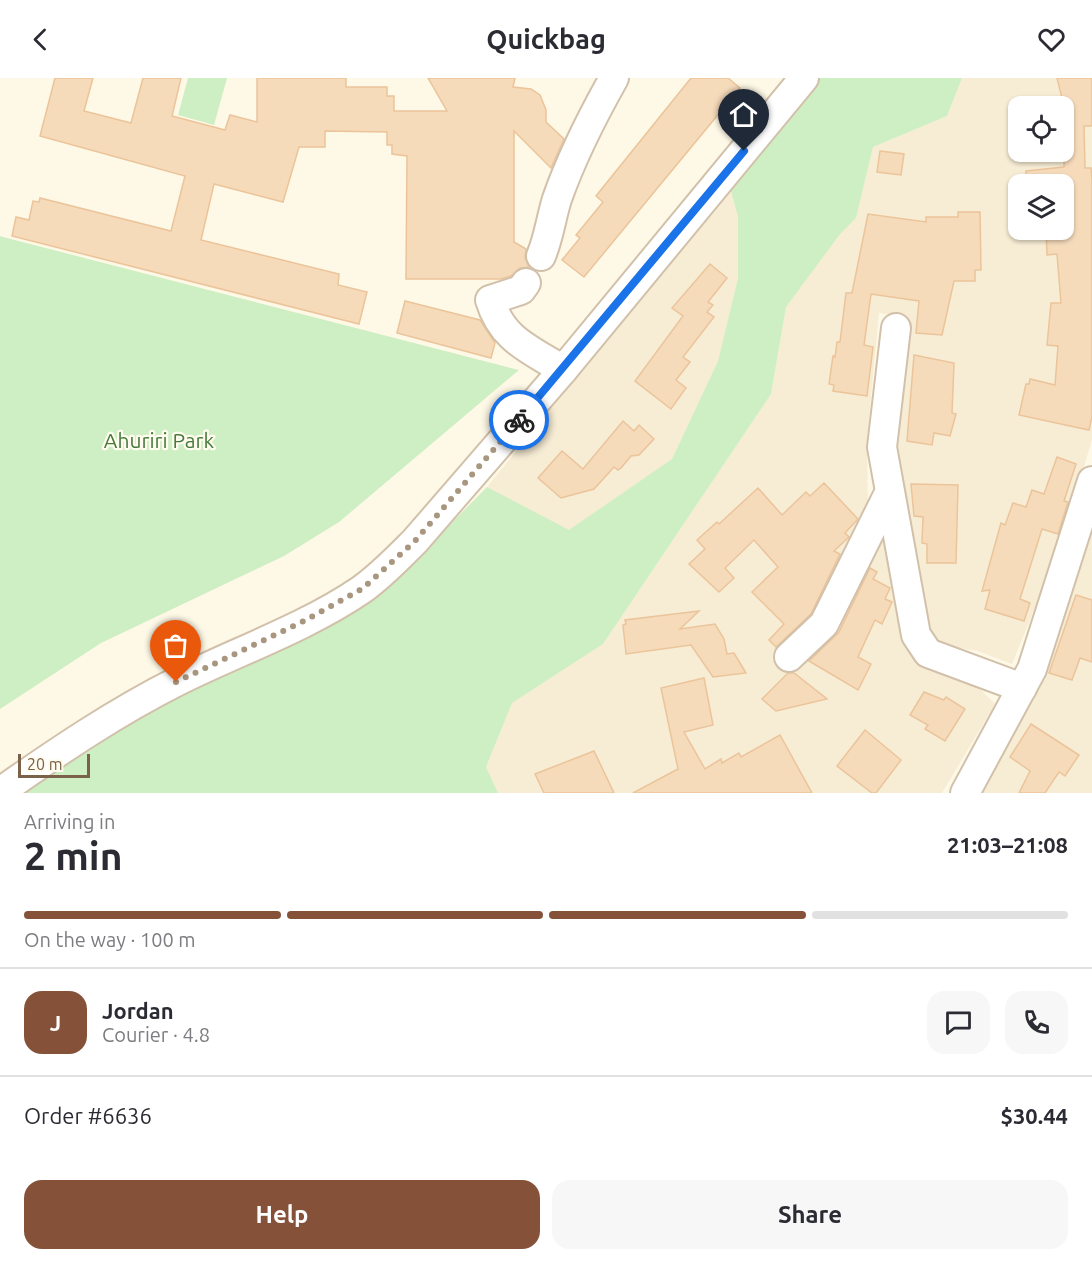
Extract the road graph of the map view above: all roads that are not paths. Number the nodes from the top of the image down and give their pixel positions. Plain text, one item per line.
1 (614, 78) edge
2 (804, 78) edge
3 (541, 256) dead end
4 (526, 283) dead end
5 (896, 328) dead end
6 (563, 370) junction
7 (1092, 481) edge
8 (889, 493) junction
9 (789, 657) dead end
10 (1022, 688) junction
11 (0, 792) edge
12 (965, 793) edge

1 - 3 street
2 - 6 street
4 - 6 street
5 - 8 street
6 - 11 street
7 - 10 street
8 - 9 street
8 - 10 street
10 - 12 street

